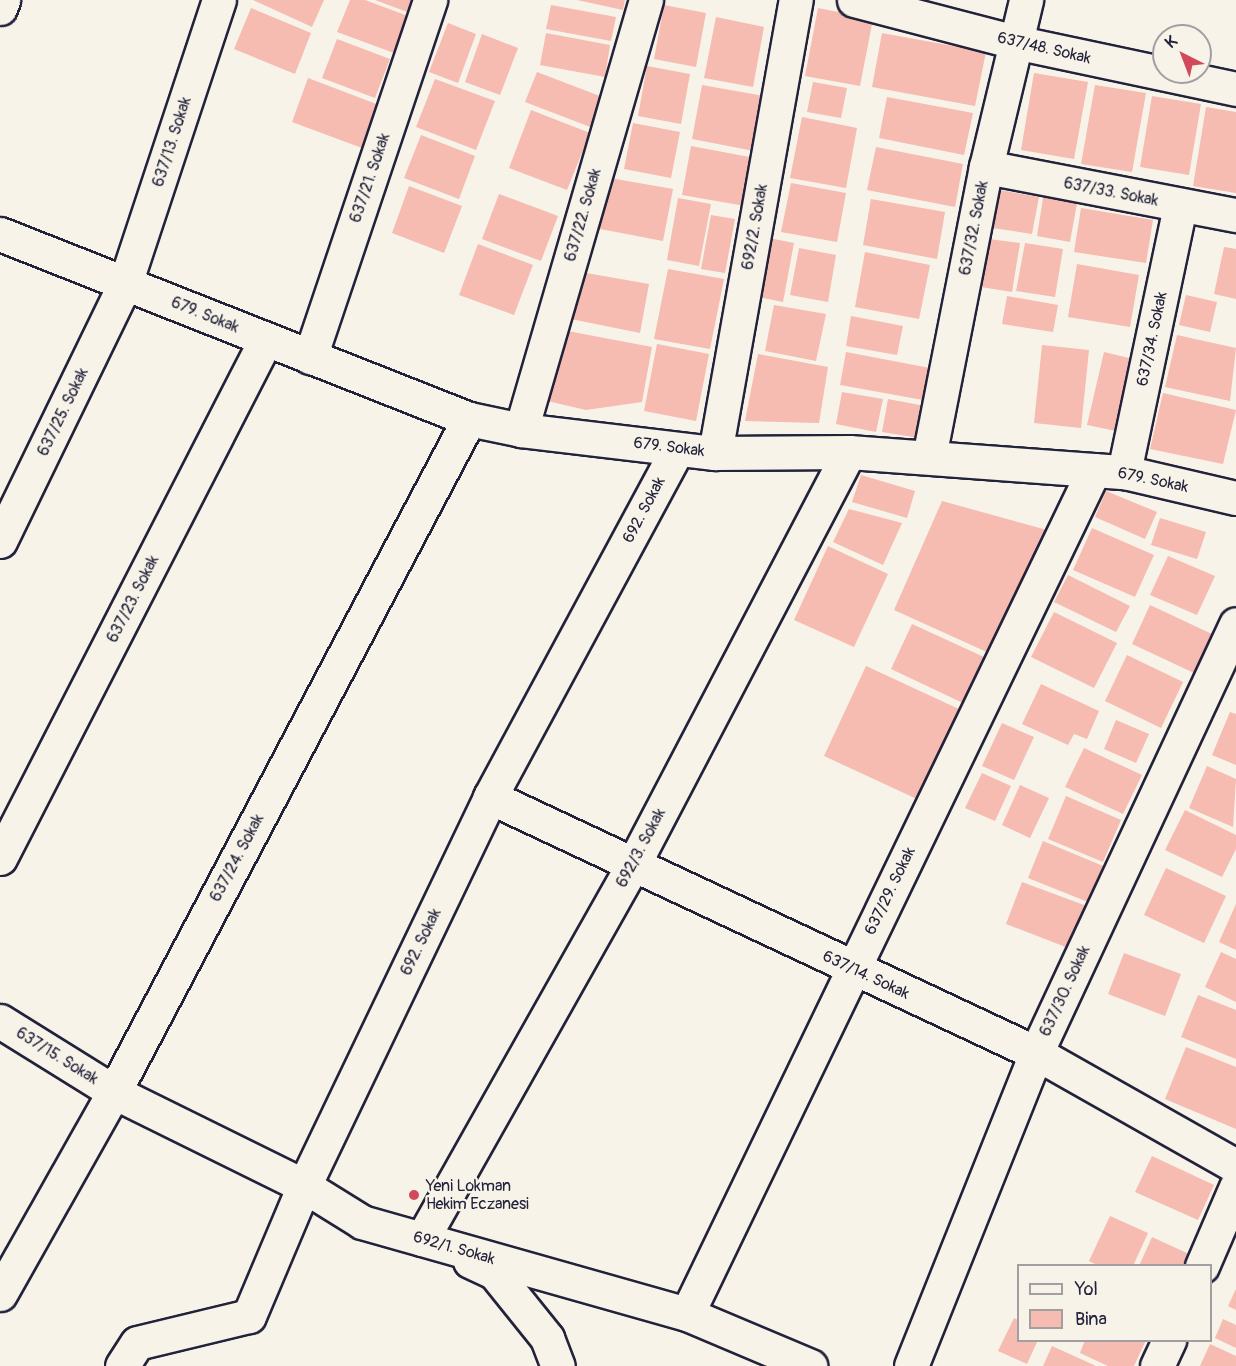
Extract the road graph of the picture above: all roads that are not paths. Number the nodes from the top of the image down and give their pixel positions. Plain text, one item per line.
1 (3, 0) edge
2 (219, 0) edge
3 (430, 0) edge
4 (646, 0) edge
5 (795, 0) edge
6 (854, 0) edge
7 (1026, 0) edge
8 (0, 8) edge
9 (1015, 42) junction
10 (1236, 89) edge
11 (986, 167) junction
12 (1180, 206) junction
13 (1236, 215) edge
14 (0, 234) edge
15 (125, 284) junction
16 (267, 339) junction
17 (310, 357) junction
18 (469, 419) junction
19 (521, 429) junction
20 (677, 450) junction
21 (849, 452) junction
22 (715, 453) junction
23 (929, 457) junction
24 (1109, 471) junction
25 (1236, 498) edge
26 (0, 541) edge
27 (1236, 624) edge
28 (490, 797) junction
29 (0, 858) edge
30 (633, 865) junction
31 (852, 969) junction
32 (0, 1021) edge
33 (1036, 1053) junction
34 (114, 1092) junction
35 (1236, 1166) edge
36 (304, 1186) junction
37 (1236, 1187) edge
38 (422, 1239) junction
39 (1203, 1264) edge
40 (0, 1294) edge
41 (687, 1314) junction
42 (1168, 1342) edge
43 (122, 1366) edge
44 (558, 1366) edge
45 (810, 1366) edge
46 (911, 1366) edge
47 (1157, 1366) edge

1 - 8 street
2 - 15 street, 637/13. Sokak
3 - 17 street, 637/21. Sokak
4 - 19 street, 637/22. Sokak
5 - 22 street, 692/2. Sokak
6 - 9 street, 637/48. Sokak
7 - 9 street, 637/32. Sokak
9 - 10 street, 637/48. Sokak
9 - 11 street, 637/32. Sokak
11 - 12 street, 637/33. Sokak
11 - 23 street, 637/32. Sokak
12 - 13 street, 637/33. Sokak
12 - 24 street, 637/34. Sokak
14 - 15 street, 679. Sokak
15 - 16 street, 679. Sokak
15 - 26 street, 637/25. Sokak
16 - 17 street, 679. Sokak
16 - 29 street, 637/23. Sokak
17 - 18 street, 679. Sokak
18 - 19 street, 679. Sokak
18 - 34 street, 637/24. Sokak
19 - 20 street, 679. Sokak
20 - 22 street, 679. Sokak
20 - 28 street, 692. Sokak
21 - 22 street, 679. Sokak
21 - 23 street, 679. Sokak
21 - 30 street, 692/3. Sokak
23 - 24 street, 679. Sokak
24 - 25 street, 679. Sokak
24 - 31 street, 637/29. Sokak
27 - 33 street, 637/30. Sokak
28 - 30 street, 637/14. Sokak
28 - 36 street, 692. Sokak
30 - 31 street, 637/14. Sokak
30 - 38 street, 692/3. Sokak
31 - 33 street, 637/14. Sokak
31 - 41 street, 637/29. Sokak
32 - 34 street, 637/15. Sokak
33 - 35 street, 637/14. Sokak
33 - 46 street, 637/30. Sokak
34 - 36 street, 692/1. Sokak
34 - 40 street, 637/24. Sokak
36 - 38 street, 692/1. Sokak
36 - 43 street, 692. Sokak
37 - 39 street
38 - 41 street, 692/1. Sokak
38 - 44 street
41 - 45 street, 692/1. Sokak
42 - 47 street

